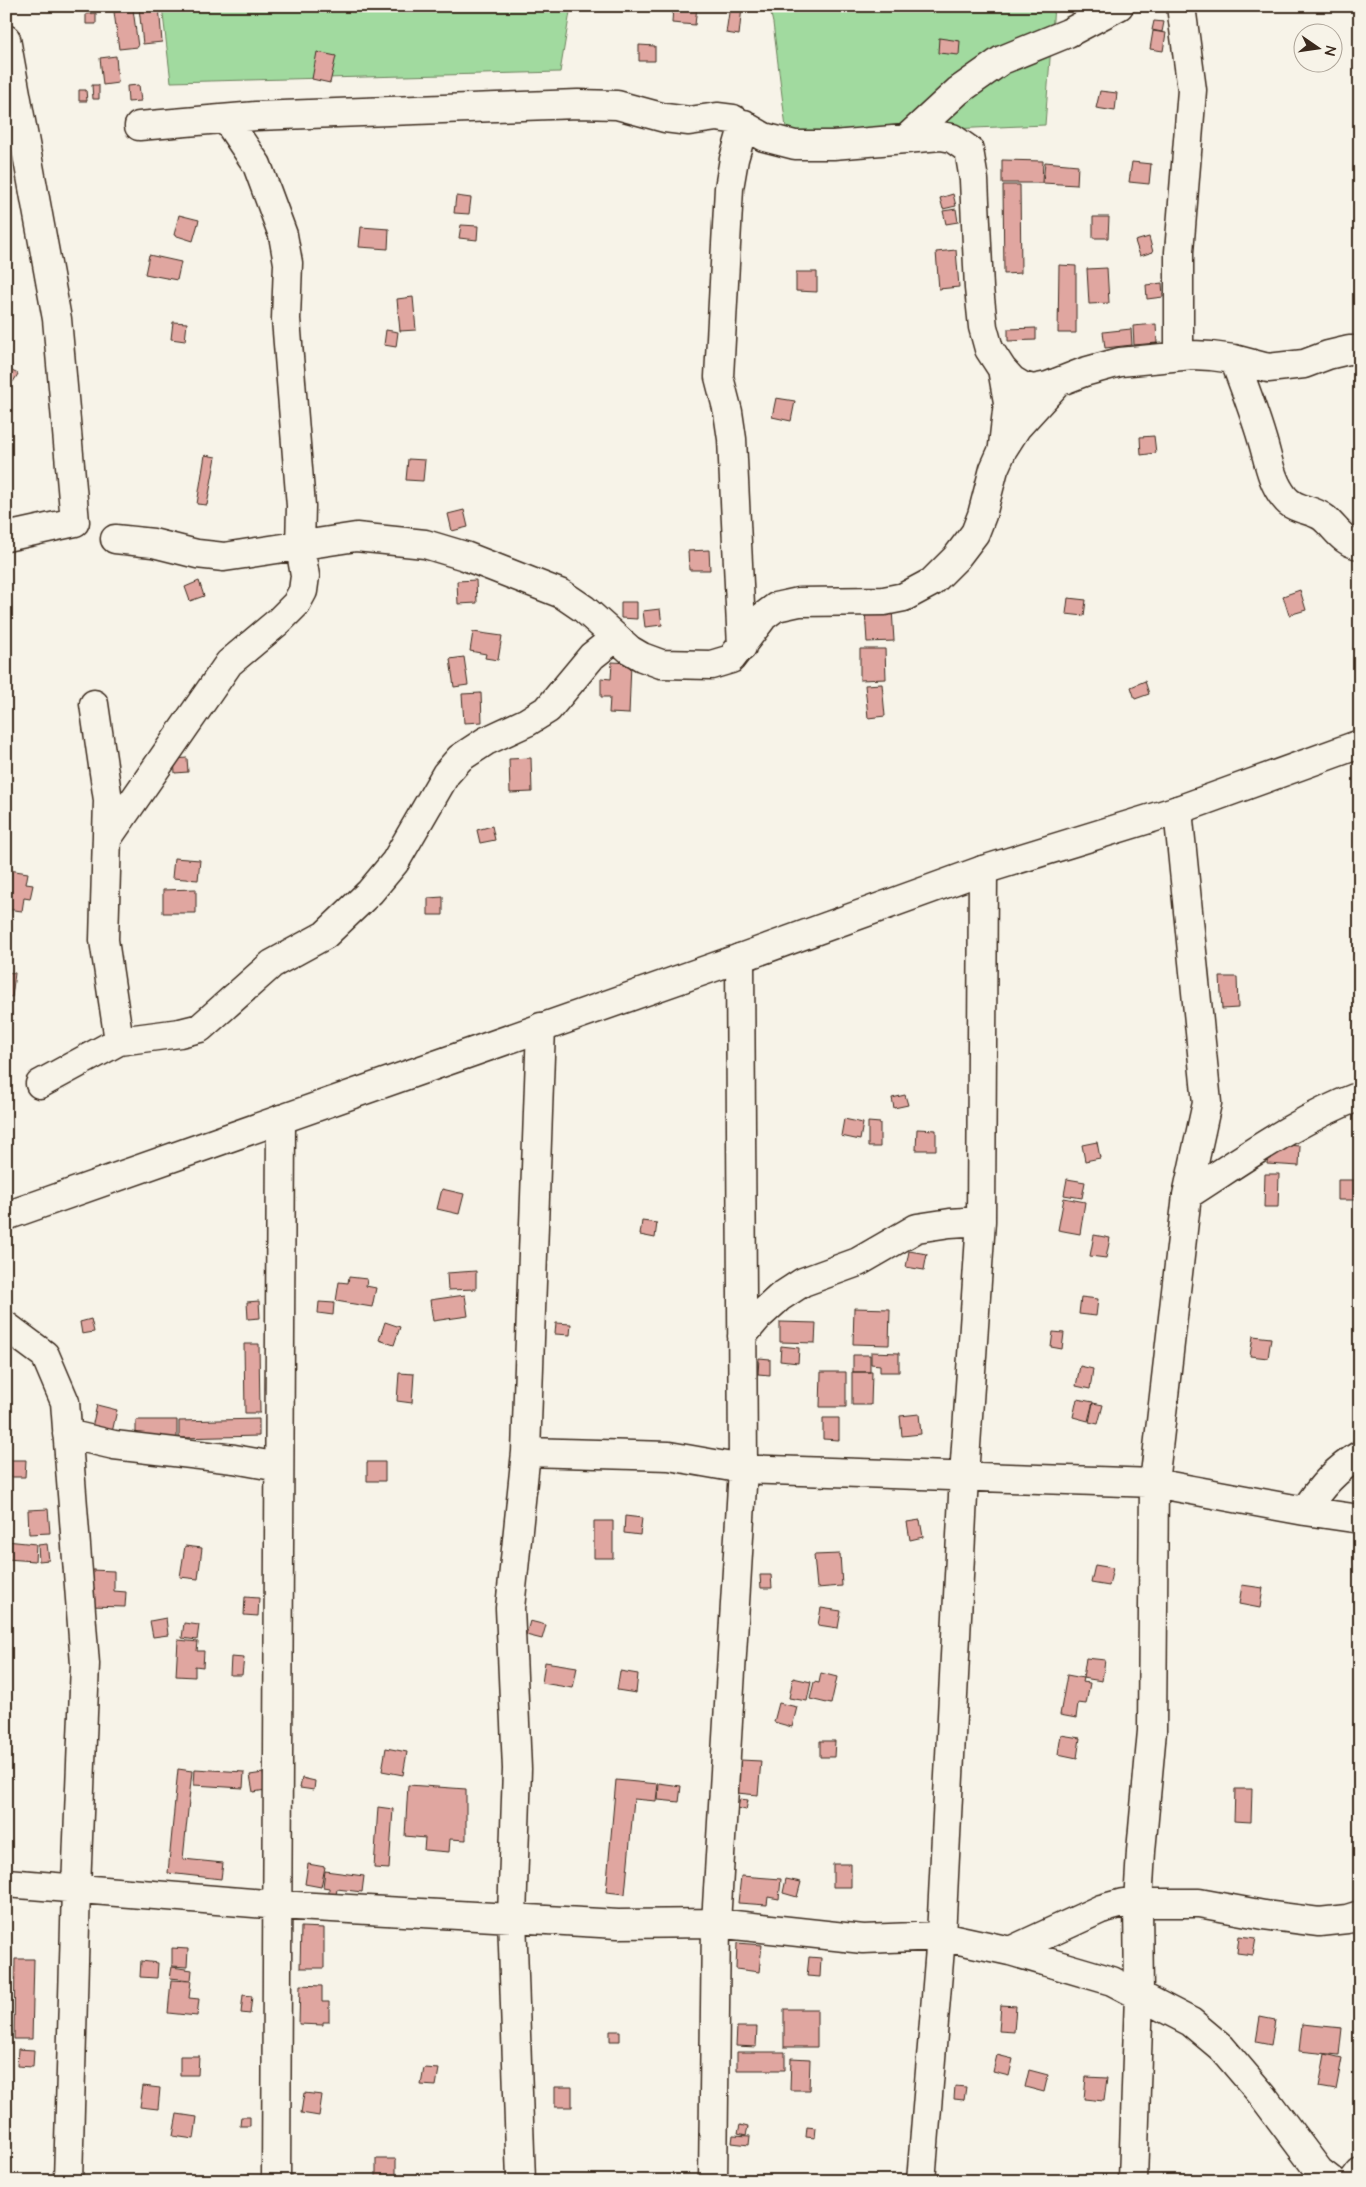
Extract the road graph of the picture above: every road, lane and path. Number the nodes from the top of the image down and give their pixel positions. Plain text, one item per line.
1 (1119, 6) edge
2 (1181, 6) edge
3 (6, 39) edge
4 (226, 119) junction
5 (744, 124) junction
6 (138, 126) dead end
7 (906, 139) junction
8 (1360, 350) edge
9 (1179, 356) junction
10 (1234, 359) junction
11 (1002, 369) junction
12 (1058, 382) junction
13 (1003, 449) junction
14 (6, 537) edge
15 (115, 539) dead end
16 (1360, 545) edge
17 (300, 546) junction
18 (616, 638) junction
19 (742, 647) junction
20 (94, 704) dead end
21 (1360, 744) edge
22 (1178, 810) junction
23 (107, 839) junction
24 (983, 870) junction
25 (740, 958) junction
26 (541, 1027) junction
27 (119, 1041) junction
28 (40, 1084) dead end
29 (1360, 1096) edge
30 (281, 1119) junction
31 (1187, 1196) junction
32 (6, 1216) edge
33 (981, 1221) junction
34 (6, 1326) edge
35 (742, 1336) junction
36 (68, 1434) junction
37 (526, 1452) junction
38 (1360, 1455) edge
39 (279, 1468) junction
40 (743, 1469) junction
41 (964, 1476) junction
42 (1154, 1483) junction
43 (1305, 1511) junction
44 (1360, 1519) edge
45 (6, 1883) edge
46 (76, 1888) junction
47 (1138, 1903) junction
48 (278, 1906) junction
49 (1360, 1915) edge
50 (512, 1917) junction
51 (716, 1923) junction
52 (941, 1936) junction
53 (1010, 1951) junction
54 (1139, 1994) junction
55 (1360, 2174) edge
56 (68, 2181) edge
57 (276, 2181) edge
58 (521, 2181) edge
59 (713, 2181) edge
60 (921, 2181) edge
61 (1133, 2181) edge
62 (1332, 2181) edge
63 (1354, 2181) edge

1 - 7 street
2 - 9 street
3 - 14 street
4 - 5 street
4 - 6 street
4 - 17 street
5 - 7 street
5 - 19 street
7 - 11 street
8 - 10 street
9 - 10 street
9 - 12 street
10 - 16 street
11 - 12 street
11 - 13 street
12 - 13 street
13 - 19 street
15 - 17 street
17 - 18 street
17 - 23 street
18 - 19 street
18 - 27 street
20 - 23 street
21 - 22 street
22 - 24 street
22 - 31 street
23 - 27 street
24 - 25 street
24 - 33 street
25 - 26 street
25 - 35 street
26 - 30 street
26 - 37 street
27 - 28 street
29 - 31 street
30 - 32 street
30 - 39 street
31 - 42 street
33 - 35 street
33 - 41 street
34 - 36 street
35 - 40 street
36 - 39 street
36 - 46 street
37 - 40 street
37 - 50 street
38 - 43 street
39 - 48 street
40 - 41 street
40 - 51 street
41 - 42 street
41 - 52 street
42 - 43 street
42 - 47 street
43 - 44 street
45 - 46 street
46 - 48 street
46 - 56 street
47 - 49 street
47 - 53 street
47 - 54 street
48 - 50 street
48 - 57 street
50 - 51 street
50 - 58 street
51 - 52 street
51 - 59 street
52 - 53 street
52 - 60 street
53 - 54 street
54 - 61 street
54 - 62 street
55 - 63 street

